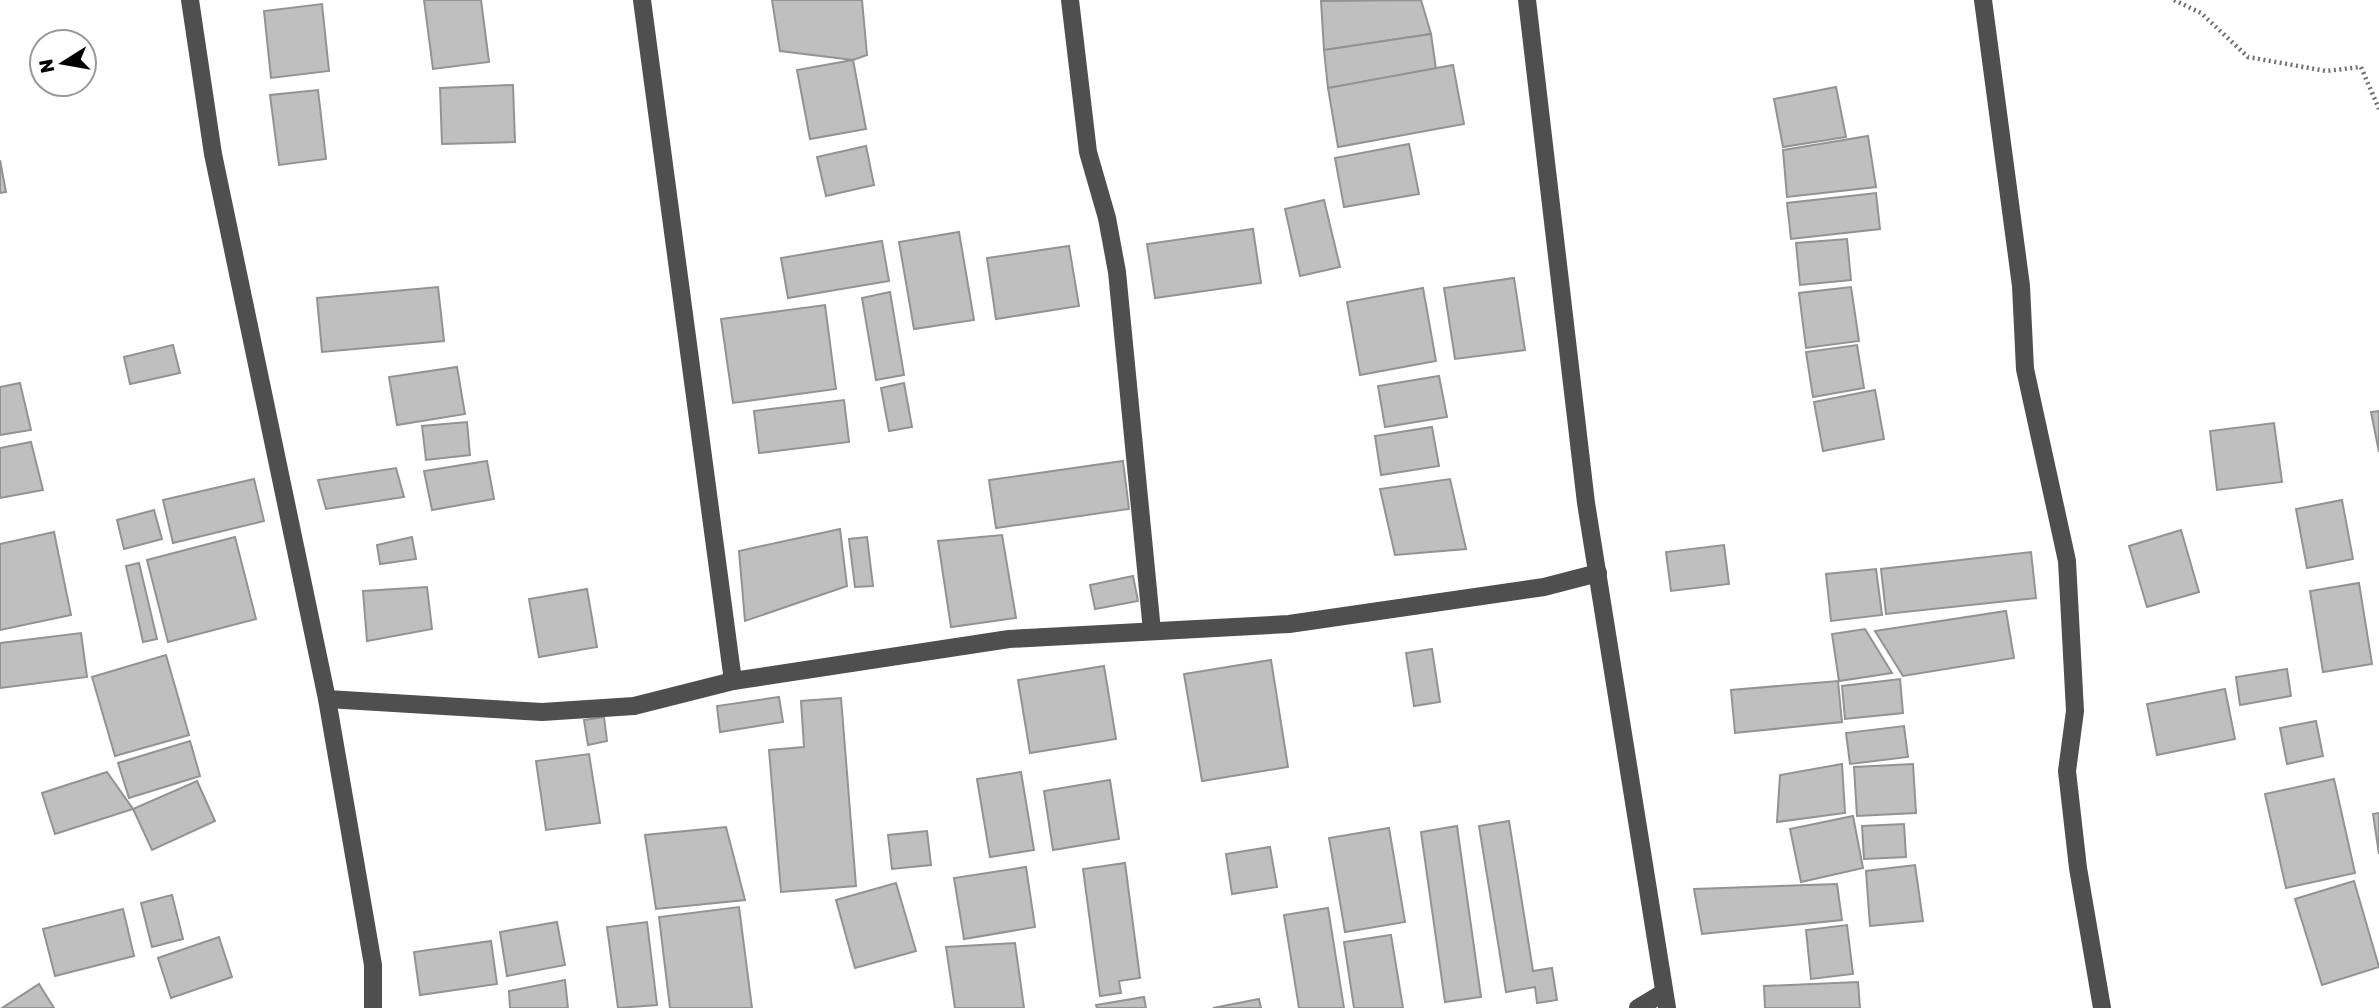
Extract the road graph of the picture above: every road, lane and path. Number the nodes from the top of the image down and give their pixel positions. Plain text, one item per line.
1 (190, 0) edge
2 (642, 0) edge
3 (1070, 0) edge
4 (1527, 0) edge
5 (1983, 0) edge
6 (2174, 0) edge
7 (2379, 109) edge
8 (1598, 573) junction
9 (1152, 631) junction
10 (733, 681) junction
11 (327, 699) junction
12 (1665, 1000) edge
13 (373, 1008) edge
14 (1638, 1008) edge
15 (2102, 1008) edge

1 - 11 street
2 - 10 street
3 - 9 street
4 - 8 street
5 - 15 street
6 - 7 path
8 - 9 street
8 - 12 street
9 - 10 street
10 - 11 street
11 - 13 street
12 - 14 street

